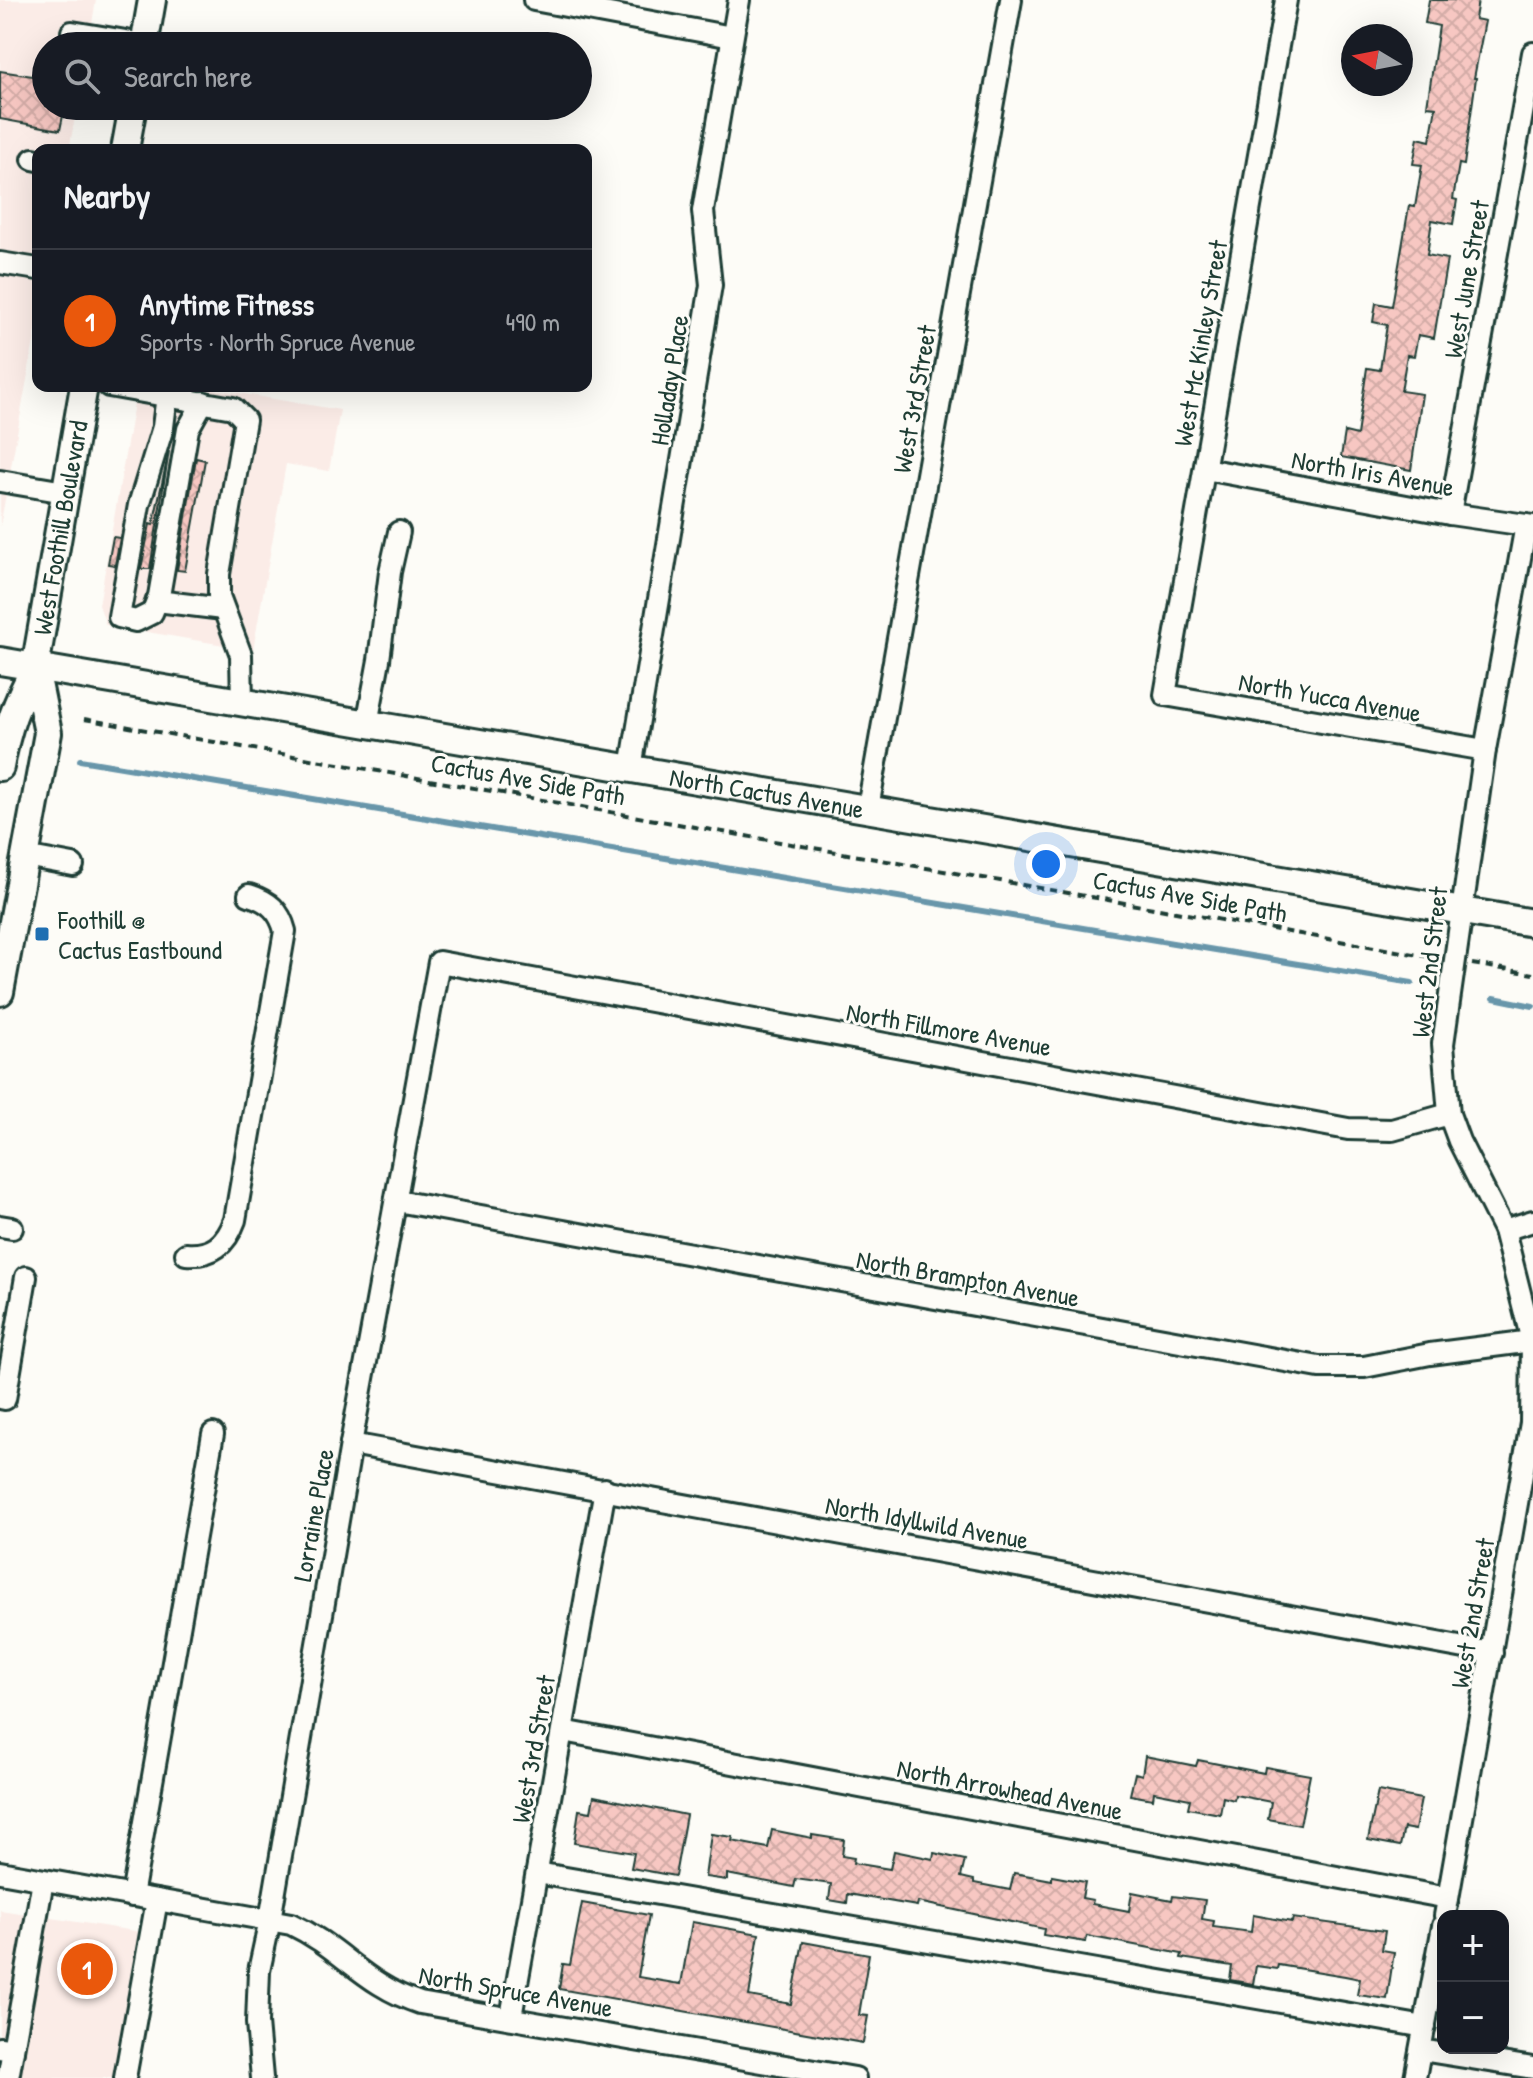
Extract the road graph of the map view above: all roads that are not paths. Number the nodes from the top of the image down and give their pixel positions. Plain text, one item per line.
1 (152, 0) edge
2 (534, 0) edge
3 (739, 0) edge
4 (1011, 0) edge
5 (1286, 0) edge
6 (146, 32) edge
7 (732, 37) junction
8 (1533, 53) edge
9 (130, 120) edge
10 (126, 144) edge
11 (2, 261) edge
12 (32, 268) edge
13 (83, 392) edge
14 (148, 392) edge
15 (167, 395) junction
16 (203, 402) junction
17 (1205, 469) junction
18 (0, 481) edge
19 (65, 492) junction
20 (1450, 514) junction
21 (1529, 525) edge
22 (399, 532) dead end
23 (157, 601) junction
24 (225, 614) junction
25 (0, 661) edge
26 (35, 668) junction
27 (1165, 695) joint
28 (242, 703) junction
29 (367, 724) junction
30 (1485, 750) junction
31 (0, 767) edge
32 (631, 768) junction
33 (868, 808) junction
34 (25, 856) junction
35 (73, 865) dead end
36 (249, 895) dead end
37 (1464, 910) junction
38 (1533, 923) edge
39 (439, 962) joint
40 (0, 992) edge
41 (1449, 1114) junction
42 (397, 1201) junction
43 (1533, 1221) edge
44 (1504, 1230) junction
45 (186, 1254) dead end
46 (26, 1277) dead end
47 (1532, 1341) edge
48 (0, 1398) edge
49 (213, 1434) dead end
50 (351, 1444) junction
51 (605, 1489) junction
52 (1492, 1653) junction
53 (563, 1731) junction
54 (0, 1872) edge
55 (537, 1873) junction
56 (43, 1880) junction
57 (132, 1896) junction
58 (157, 1900) junction
59 (1446, 1907) edge
60 (270, 1920) junction
61 (1437, 1960) edge
62 (511, 2017) junction
63 (1425, 2027) junction
64 (6, 2049) edge
65 (1421, 2050) junction
66 (1533, 2068) edge
67 (8, 2078) edge
68 (125, 2078) edge
69 (262, 2078) edge
70 (855, 2078) edge
71 (1415, 2078) edge

1 - 6 main road
2 - 7 street
3 - 7 street, Holladay Place
4 - 33 street, West 3rd Street
5 - 17 street, West Mc Kinley Street
7 - 32 street, Holladay Place
8 - 20 street, West June Street
9 - 10 main road
11 - 12 street
13 - 19 main road, West Foothill Boulevard
14 - 15 street
15 - 16 street
15 - 23 street
16 - 23 street
16 - 24 street
17 - 20 street, North Iris Avenue
17 - 27 street, West Mc Kinley Street
18 - 19 street
19 - 26 main road, West Foothill Boulevard
20 - 21 street, North Iris Avenue
21 - 30 street, West 2nd Street
22 - 29 street
23 - 24 street
24 - 28 street
25 - 26 main road, North Cactus Avenue
26 - 28 main road, North Cactus Avenue
26 - 31 main road, West Foothill Boulevard
26 - 34 main road, West Foothill Boulevard
27 - 30 street, North Yucca Avenue
28 - 29 main road, North Cactus Avenue
29 - 32 main road, North Cactus Avenue
30 - 37 street, West 2nd Street
32 - 33 main road, North Cactus Avenue
33 - 37 main road, North Cactus Avenue
34 - 35 street
34 - 40 main road, West Foothill Boulevard
36 - 45 street
37 - 38 main road, North Cactus Avenue
37 - 41 street, West 2nd Street
39 - 41 street, North Fillmore Avenue
39 - 42 street, Lorraine Place
41 - 44 street, West 2nd Street
42 - 47 street, North Brampton Avenue
42 - 50 street, Lorraine Place
43 - 44 street
44 - 47 street, West 2nd Street
46 - 48 street
47 - 52 street, West 2nd Street
49 - 57 street
50 - 51 street, North Idyllwild Avenue
50 - 60 street, Lorraine Place
51 - 52 street, North Idyllwild Avenue
51 - 53 street, West 3rd Street
52 - 59 street, West 2nd Street
53 - 55 street, West 3rd Street
53 - 59 street, North Arrowhead Avenue
54 - 56 street, North Spruce Avenue
55 - 62 street, West 3rd Street
55 - 63 street
56 - 57 street, North Spruce Avenue
56 - 64 street
57 - 58 street, North Spruce Avenue
58 - 60 street, North Spruce Avenue
58 - 68 street
60 - 62 street, North Spruce Avenue
60 - 69 street, Lorraine Place
61 - 63 street
62 - 70 street, North Spruce Avenue
63 - 65 street
64 - 67 street
65 - 66 street
65 - 71 street

